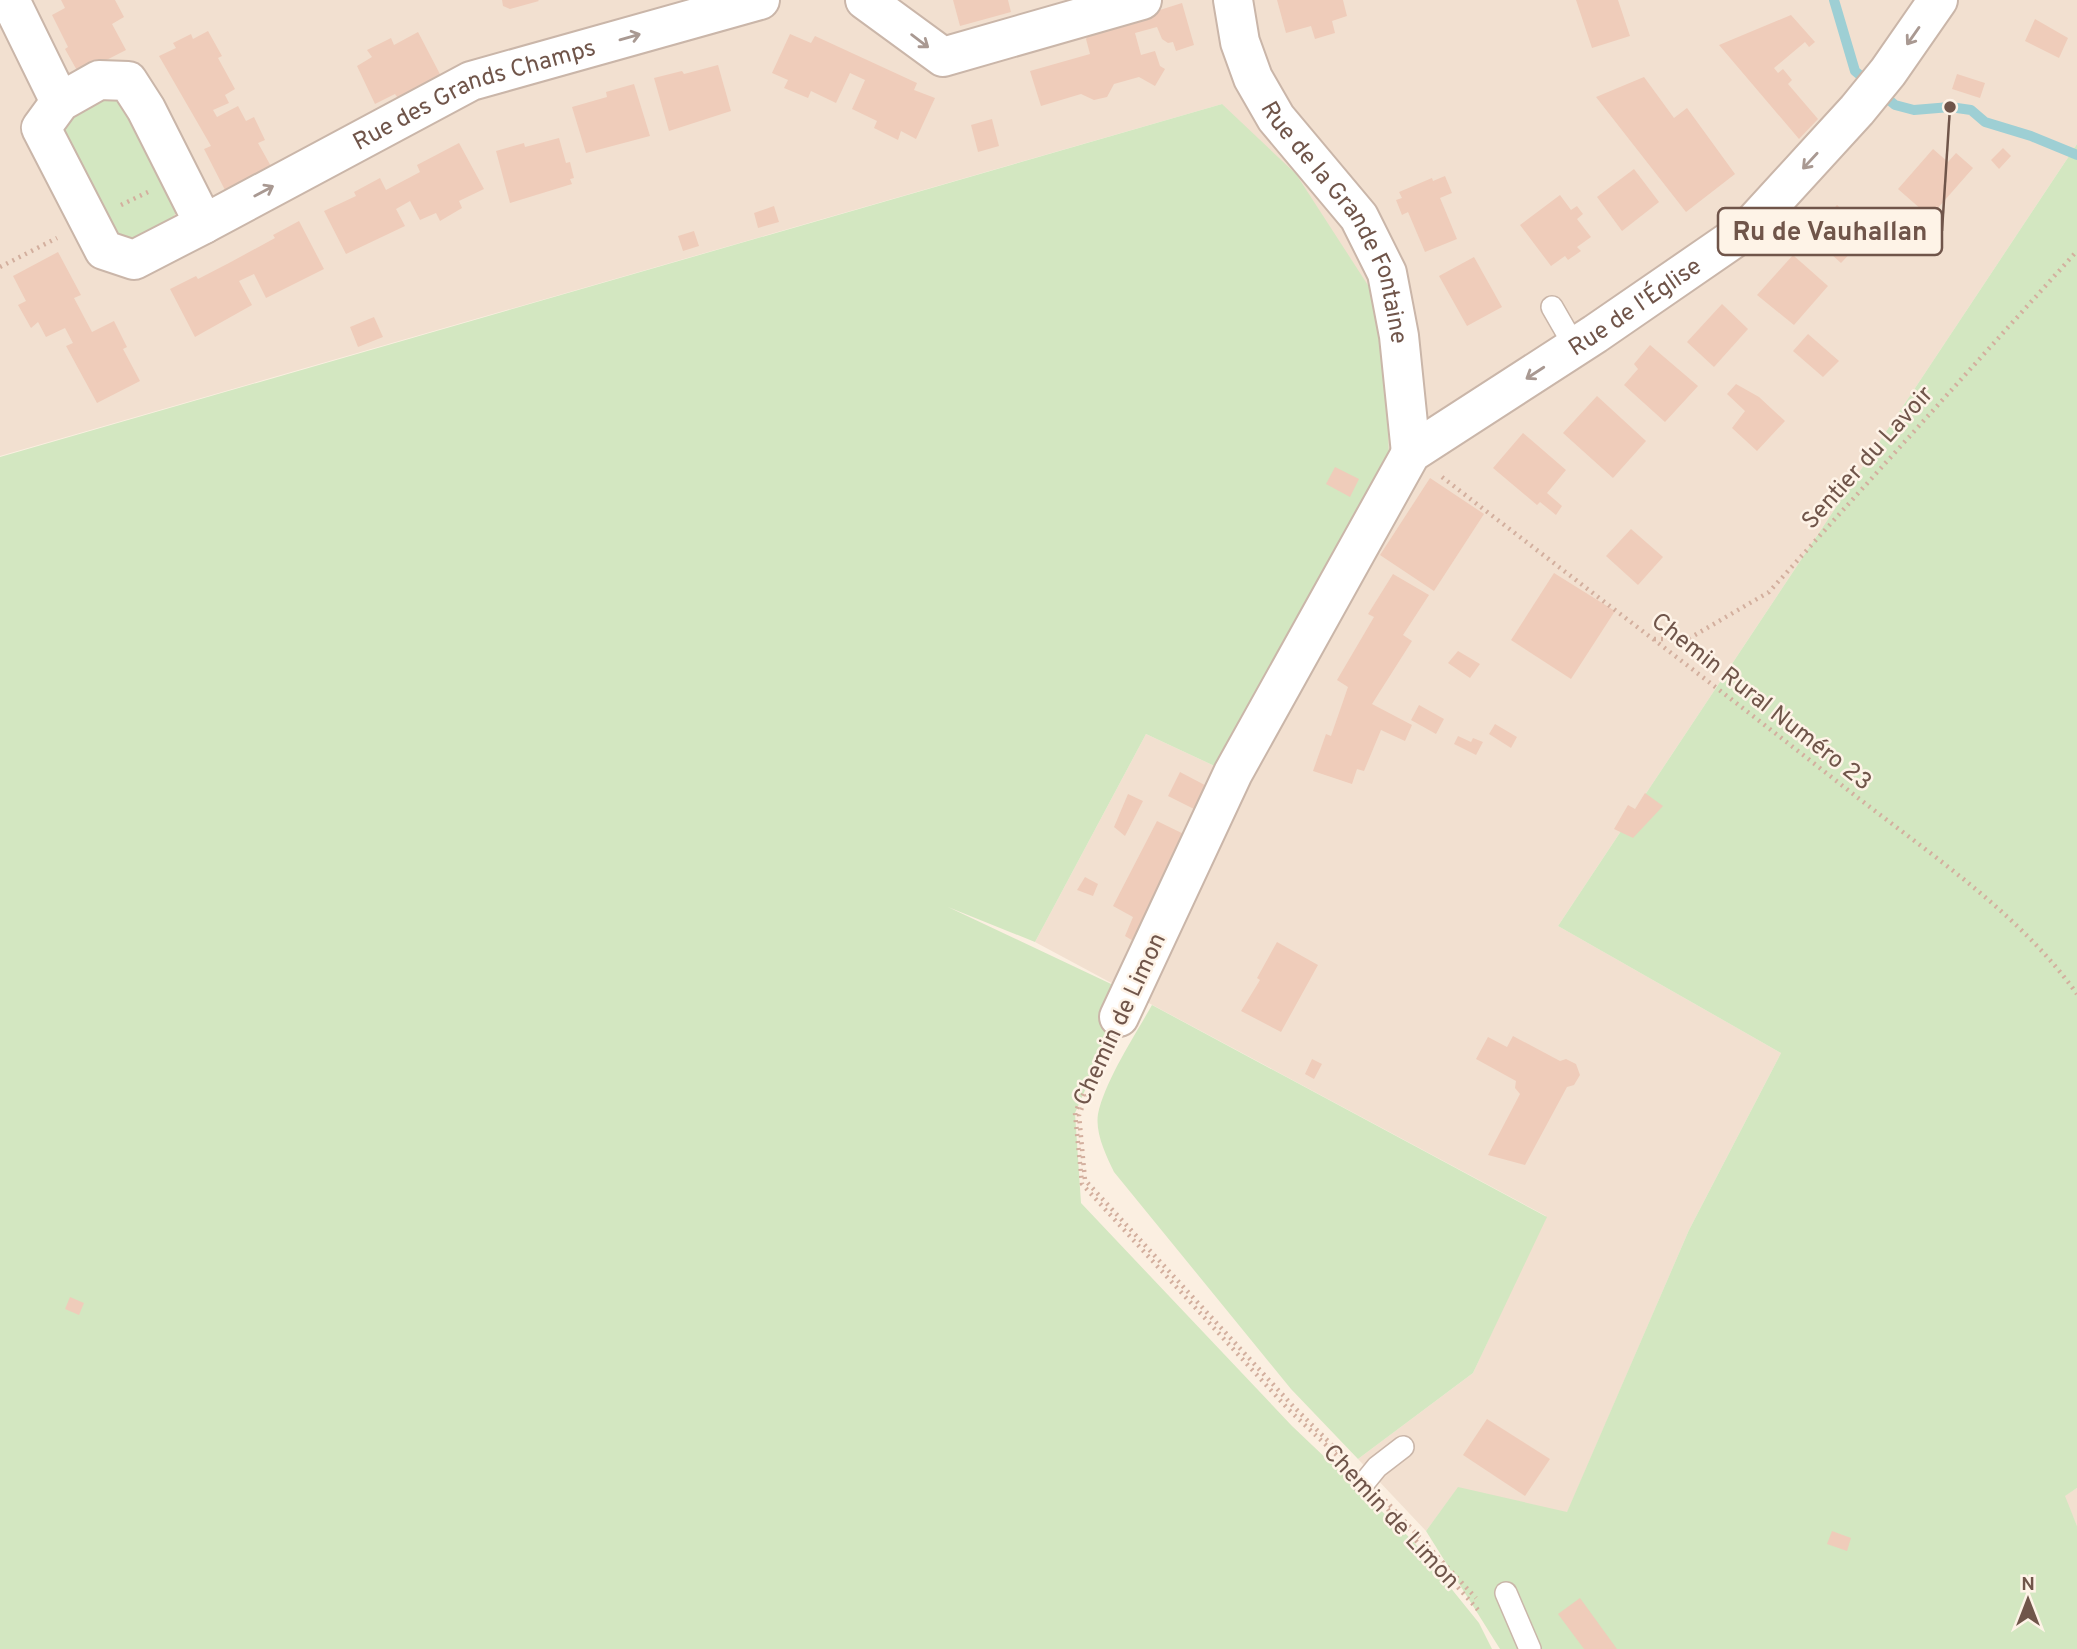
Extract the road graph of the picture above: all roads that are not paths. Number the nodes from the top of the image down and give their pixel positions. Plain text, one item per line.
1 (10, 0) edge
2 (760, 0) edge
3 (865, 0) edge
4 (1142, 0) edge
5 (1233, 0) edge
6 (1938, 0) edge
7 (61, 102) junction
8 (204, 223) junction
9 (1552, 307) dead end
10 (1575, 348) junction
11 (1411, 453) junction
12 (1119, 1017) road end
13 (1403, 1447) dead end
14 (1365, 1481) road end
15 (1506, 1593) dead end
16 (1530, 1649) edge

1 - 7 street
8 -> 2 street, Rue des Grands Champs
3 -> 4 street
5 - 11 street, Rue de la Grande Fontaine
6 -> 10 street, Rue de l'Église
7 - 8 street, Rue des Grands Champs
7 - 8 street, Rue des Grands Champs
9 - 10 lane
10 -> 11 street, Rue de l'Église
11 - 12 street, Chemin de Limon
13 - 14 lane
15 - 16 lane

